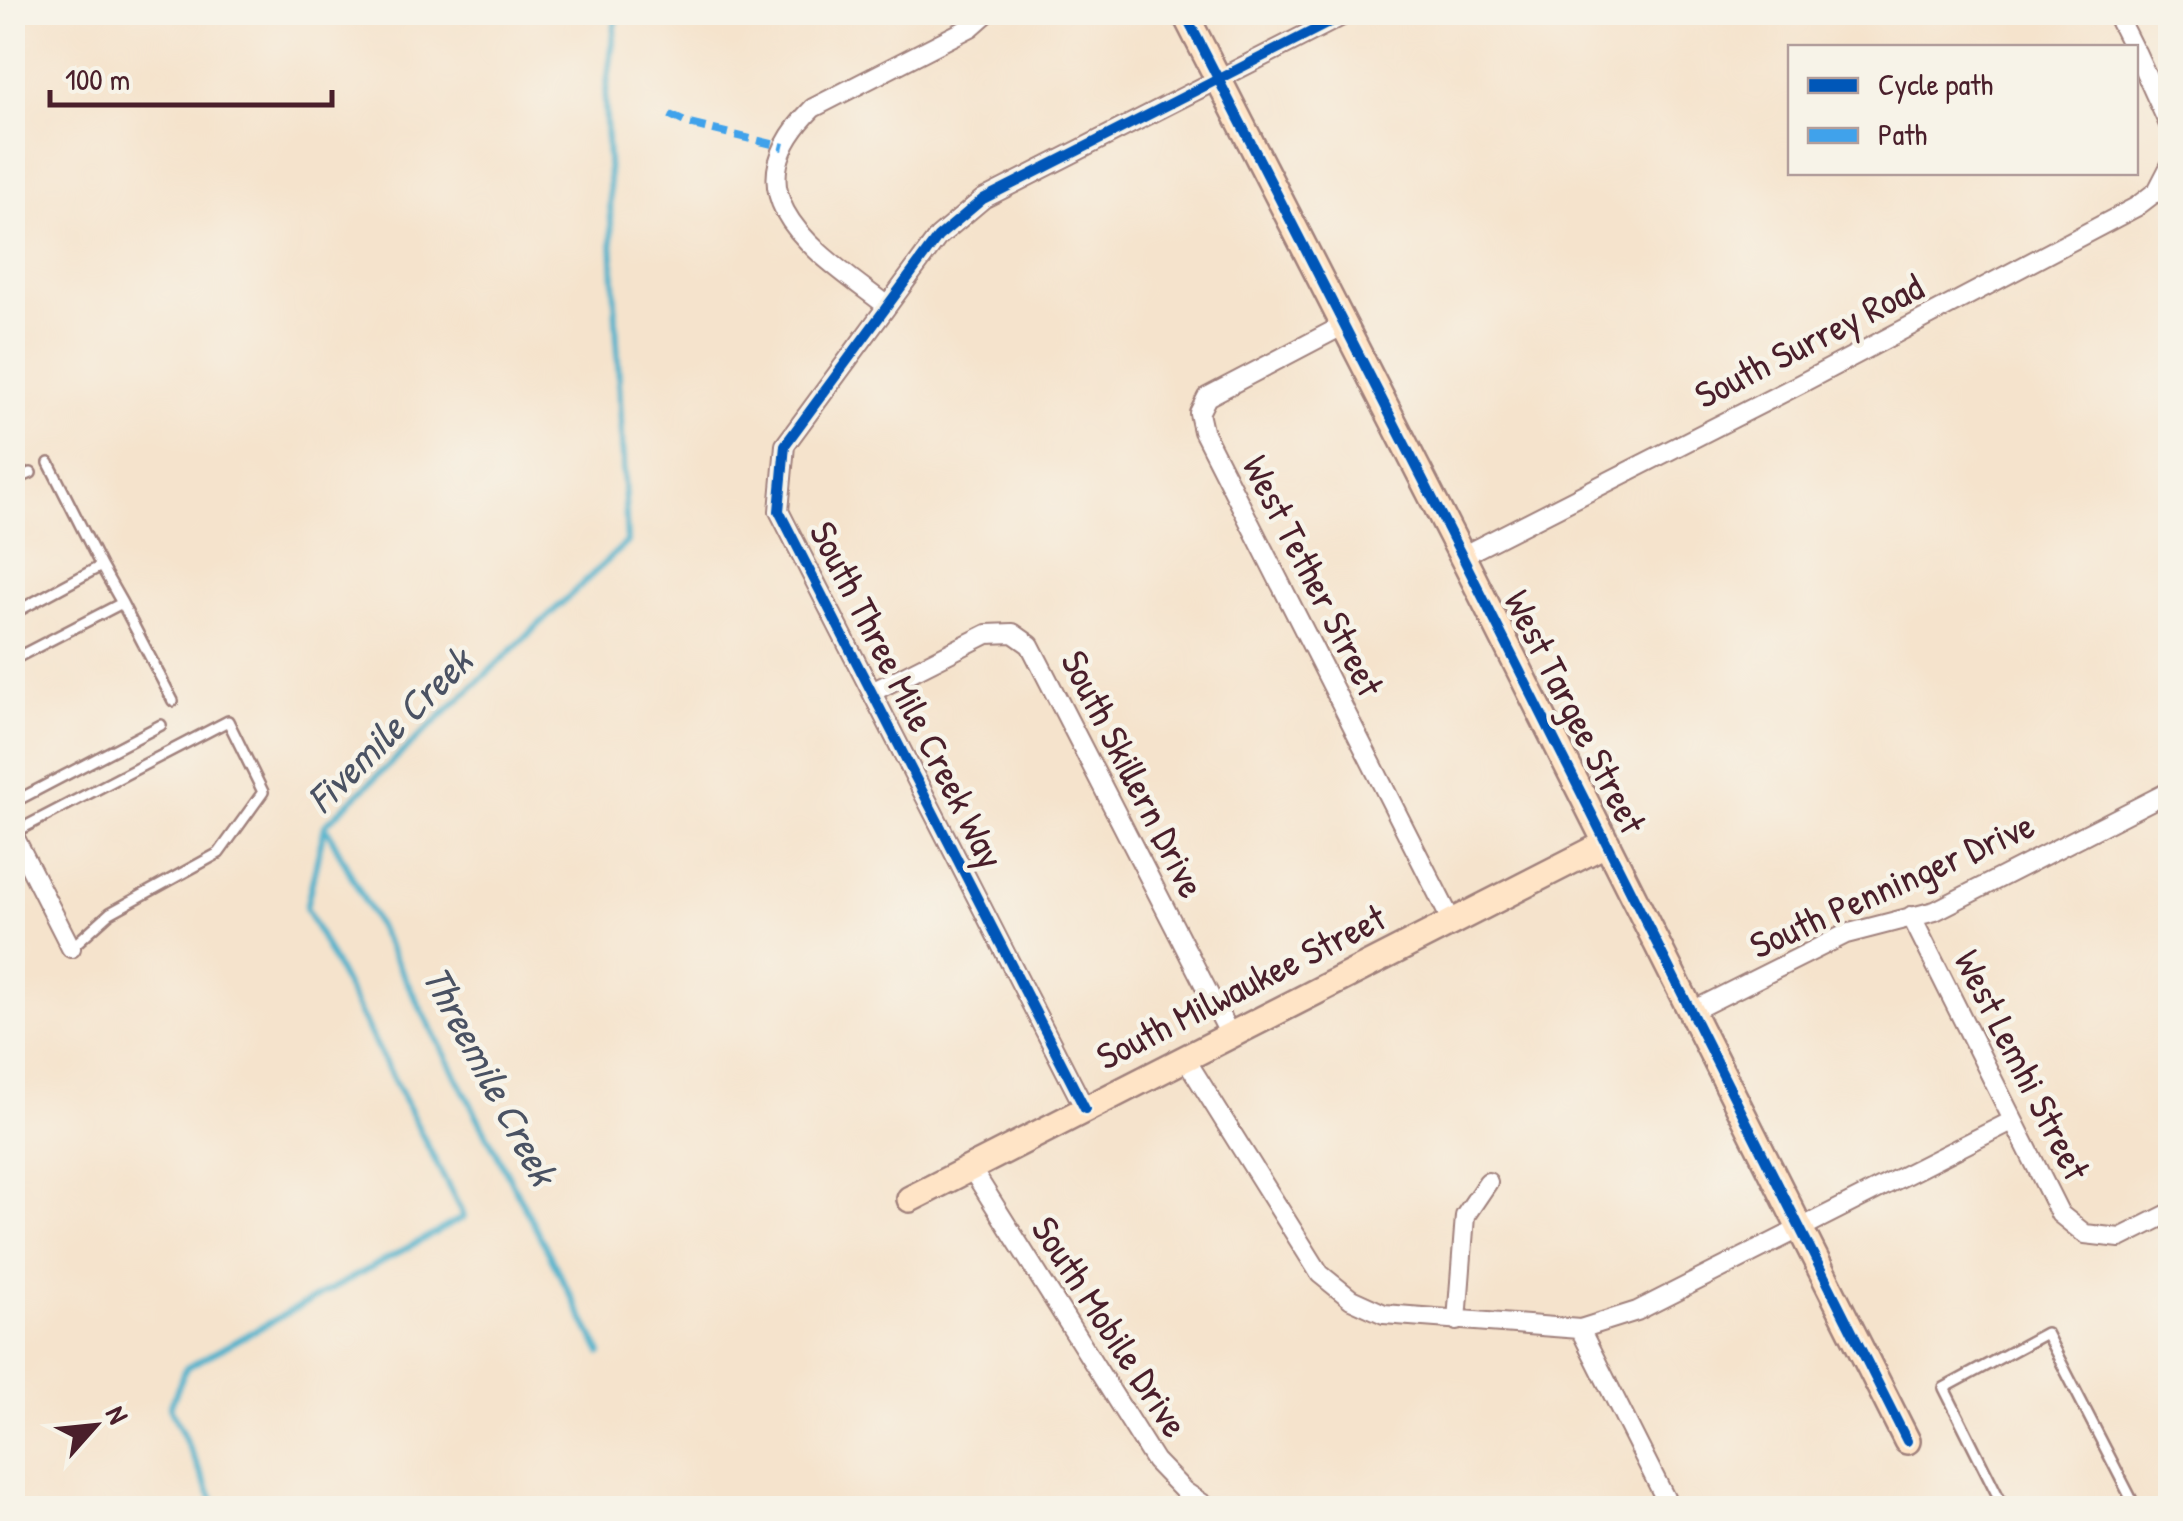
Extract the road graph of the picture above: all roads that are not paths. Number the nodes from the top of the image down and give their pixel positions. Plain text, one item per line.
1 (988, 12) edge
2 (1184, 12) edge
3 (1350, 12) edge
4 (2115, 12) edge
5 (2132, 45) edge
6 (2138, 59) edge
7 (1219, 80) junction
8 (2170, 127) edge
9 (2170, 166) edge
10 (888, 306) junction
11 (1344, 325) junction
12 (49, 463) dead end
13 (32, 473) dead end
14 (12, 481) edge
15 (1462, 556) junction
16 (102, 566) junction
17 (122, 603) junction
18 (12, 614) edge
19 (12, 660) edge
20 (872, 692) junction
21 (173, 700) dead end
22 (160, 725) dead end
23 (2170, 791) edge
24 (12, 803) edge
25 (13, 832) edge
26 (1607, 842) junction
27 (1911, 916) junction
28 (1452, 922) junction
29 (71, 948) joint
30 (1692, 1011) junction
31 (1230, 1035) junction
32 (1185, 1058) junction
33 (1085, 1109) junction
34 (2012, 1121) junction
35 (971, 1168) junction
36 (1488, 1182) dead end
37 (910, 1199) dead end
38 (2170, 1213) edge
39 (1802, 1229) junction
40 (1457, 1321) junction
41 (1580, 1329) junction
42 (1907, 1442) dead end
43 (1209, 1508) edge
44 (1670, 1508) edge
45 (2004, 1508) edge
46 (2136, 1508) edge

1 - 10 street
2 - 7 street, West Targee Street
3 - 7 street, South Three Mile Creek Way
4 - 5 street
6 - 8 street
7 - 10 street, South Three Mile Creek Way
7 - 11 street, West Targee Street
9 - 15 street, South Surrey Road
10 - 20 street, South Three Mile Creek Way
11 - 15 street, West Targee Street
11 - 28 street, West Tether Street
12 - 16 lane
13 - 14 lane
15 - 26 street, West Targee Street
16 - 17 lane
16 - 18 lane
17 - 19 lane
17 - 21 lane
20 - 31 street, South Skillern Drive
20 - 33 street, South Three Mile Creek Way
22 - 24 lane
23 - 27 street, South Penninger Drive
25 - 29 street
25 - 29 lane
26 - 28 street, South Milwaukee Street
26 - 30 street, West Targee Street
27 - 30 street, South Penninger Drive
27 - 34 street, West Lemhi Street
28 - 31 street, South Milwaukee Street
30 - 39 street, West Targee Street
31 - 32 street, South Milwaukee Street
32 - 33 street, South Milwaukee Street
32 - 40 street
33 - 35 street, South Milwaukee Street
34 - 38 street, West Lemhi Street
34 - 39 street
35 - 37 street, South Milwaukee Street
35 - 43 street, South Mobile Drive
36 - 40 street
39 - 41 street
39 - 42 street, West Targee Street
40 - 41 street
41 - 44 street
45 - 46 lane

